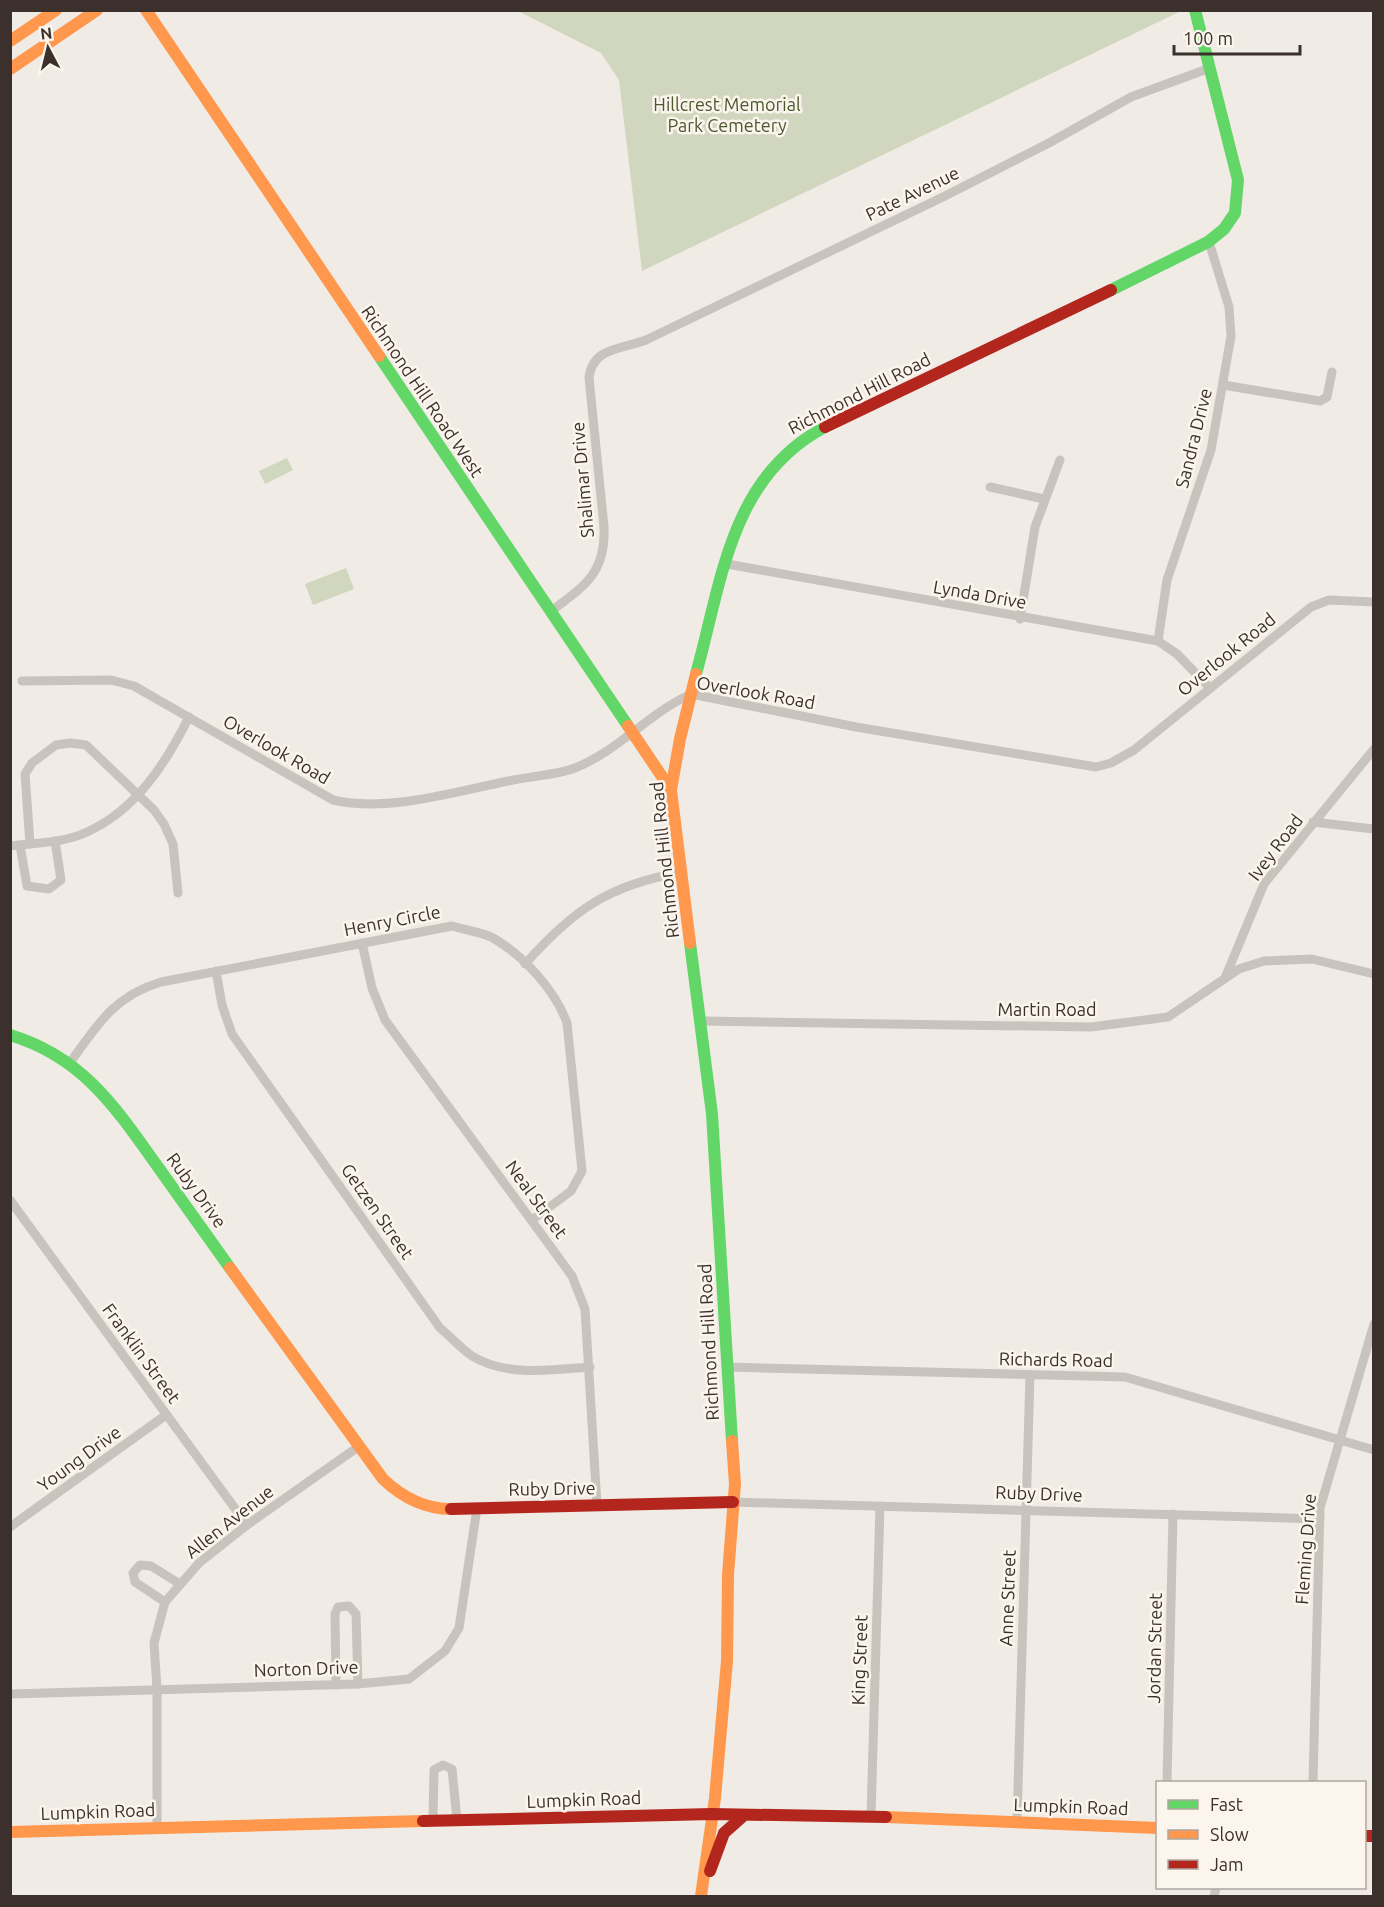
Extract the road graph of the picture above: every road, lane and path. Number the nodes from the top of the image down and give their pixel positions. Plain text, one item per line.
1 (56, 10) edge
2 (97, 10) edge
3 (146, 10) edge
4 (1195, 10) edge
5 (10, 41) edge
6 (1210, 68) junction
7 (10, 69) edge
8 (1209, 242) junction
9 (628, 347) joint
10 (1332, 372) dead end
11 (1223, 385) junction
12 (1060, 460) dead end
13 (990, 487) dead end
14 (1044, 499) junction
15 (727, 564) junction
16 (1374, 602) edge
17 (550, 612) junction
18 (1020, 619) junction
19 (1158, 641) junction
20 (22, 681) dead end
21 (1210, 688) junction
22 (691, 694) junction
23 (189, 717) junction
24 (632, 734) junction
25 (1374, 749) edge
26 (671, 790) junction
27 (137, 794) junction
28 (1313, 822) junction
29 (1374, 829) edge
30 (56, 841) junction
31 (20, 845) edge
32 (682, 872) junction
33 (178, 893) dead end
34 (362, 943) junction
35 (525, 963) junction
36 (216, 971) junction
37 (1374, 974) edge
38 (1225, 978) junction
39 (701, 1021) junction
40 (10, 1035) edge
41 (70, 1063) junction
42 (10, 1200) edge
43 (532, 1220) junction
44 (1374, 1324) edge
45 (727, 1367) junction
46 (590, 1368) junction
47 (1030, 1375) junction
48 (166, 1415) junction
49 (1339, 1440) junction
50 (358, 1447) junction
51 (1374, 1450) edge
52 (733, 1502) junction
53 (597, 1505) junction
54 (880, 1506) junction
55 (477, 1508) junction
56 (1027, 1511) junction
57 (1173, 1514) junction
58 (1320, 1519) junction
59 (247, 1525) junction
60 (10, 1527) edge
61 (180, 1584) junction
62 (165, 1602) junction
63 (336, 1684) junction
64 (358, 1684) junction
65 (157, 1689) junction
66 (10, 1694) edge
67 (1167, 1781) edge
68 (1313, 1781) edge
69 (712, 1814) junction
70 (747, 1814) junction
71 (871, 1816) junction
72 (457, 1820) junction
73 (433, 1821) junction
74 (1017, 1822) junction
75 (157, 1827) junction
76 (1156, 1828) edge
77 (10, 1832) edge
78 (701, 1892) edge

1 - 5 main road
2 - 7 main road
3 - 17 main road, Richmond Hill Road West
4 - 6 main road, Richmond Hill Road
6 - 8 main road, Richmond Hill Road
6 - 9 street, Pate Avenue
8 - 11 street, Sandra Drive
8 - 15 main road, Richmond Hill Road
9 - 17 street, Shalimar Drive
10 - 11 street
11 - 19 street, Sandra Drive
12 - 14 street
13 - 14 street
14 - 18 street
15 - 18 street, Lynda Drive
15 - 22 main road, Richmond Hill Road
16 - 21 street, Overlook Road
17 - 24 main road, Richmond Hill Road West
18 - 19 street, Lynda Drive
19 - 21 street, Lynda Drive
20 - 23 street, Overlook Road
21 - 22 street, Overlook Road
22 - 24 street, Overlook Road
22 - 26 main road, Richmond Hill Road
23 - 24 street, Overlook Road
23 - 27 street
24 - 26 main road, Richmond Hill Road West
25 - 28 street, Ivey Road
26 - 32 main road, Richmond Hill Road
27 - 30 street
27 - 31 street
27 - 33 street
28 - 29 street
28 - 38 street, Ivey Road
30 - 31 street
30 - 31 street
32 - 35 street
32 - 39 main road, Richmond Hill Road
34 - 35 street, Henry Circle
34 - 36 street, Henry Circle
34 - 43 street, Neal Street
35 - 43 street, Henry Circle
36 - 41 street, Henry Circle
36 - 46 street, Getzen Street
37 - 38 street, Martin Road
38 - 39 street, Martin Road
39 - 45 main road, Richmond Hill Road
40 - 41 main road, Ruby Drive
41 - 50 main road, Ruby Drive
42 - 48 street, Franklin Street
43 - 46 street, Neal Street
44 - 49 street, Fleming Drive
45 - 47 street, Richards Road
45 - 52 main road, Richmond Hill Road
46 - 53 street, Neal Street
47 - 49 street, Richards Road
47 - 56 street, Anne Street
48 - 59 street, Franklin Street
48 - 60 street, Young Drive
49 - 51 street, Richards Road
49 - 58 street, Fleming Drive
50 - 55 main road, Ruby Drive
50 - 59 street, Allen Avenue
52 - 53 main road, Ruby Drive
52 - 54 street, Ruby Drive
52 - 69 main road, Richmond Hill Road
53 - 55 main road, Ruby Drive
54 - 56 street, Ruby Drive
54 - 71 street, King Street
55 - 64 street, Norton Drive
56 - 57 street, Ruby Drive
56 - 74 street, Anne Street
57 - 58 street, Ruby Drive
57 - 67 street, Jordan Street
58 - 68 street, Fleming Drive
59 - 61 street, Allen Avenue
61 - 62 street, Allen Avenue
61 - 62 street
62 - 65 street, Allen Avenue
63 - 64 street, Norton Drive
63 - 64 street
63 - 65 street, Norton Drive
65 - 66 street, Norton Drive
65 - 75 street, Allen Avenue
69 - 70 main road, Lumpkin Road
69 - 72 main road, Lumpkin Road
69 - 78 main road, Richmond Hill Road
70 - 71 main road, Lumpkin Road
70 - 78 main road
71 - 74 main road, Lumpkin Road
72 - 73 main road, Lumpkin Road
72 - 73 street
73 - 75 main road, Lumpkin Road
74 - 76 main road, Lumpkin Road
75 - 77 main road, Lumpkin Road

